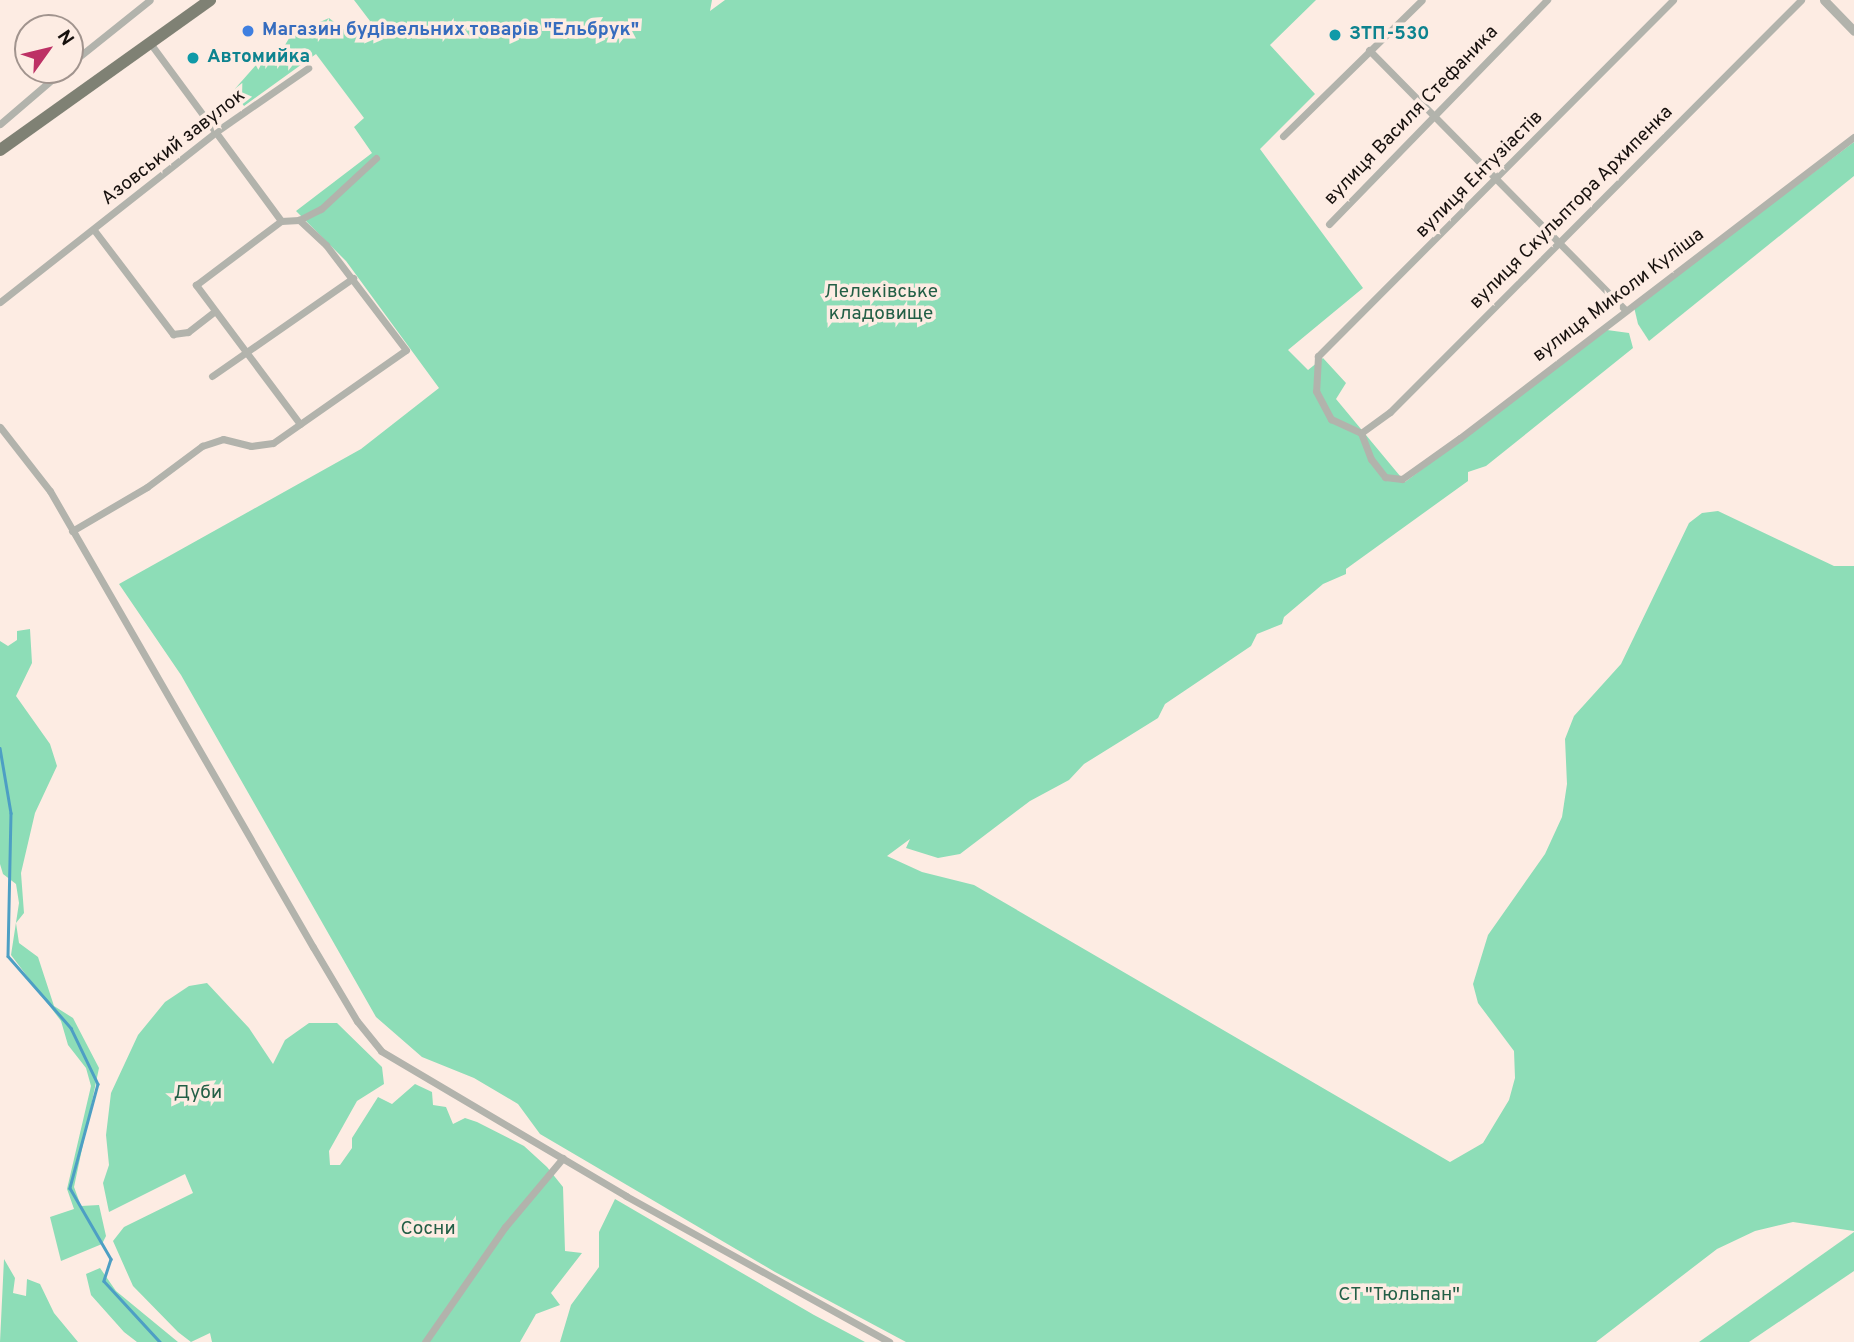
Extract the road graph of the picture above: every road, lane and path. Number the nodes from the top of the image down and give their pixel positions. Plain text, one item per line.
1 (150, 0) edge
2 (210, 0) edge
3 (1422, 0) edge
4 (1547, 0) edge
5 (1673, 0) edge
6 (1801, 0) edge
7 (1824, 0) edge
8 (1854, 31) edge
9 (150, 43) junction
10 (1369, 50) junction
11 (84, 53) edge
12 (308, 68) dead end
13 (47, 84) edge
14 (1435, 115) junction
15 (0, 124) edge
16 (218, 131) junction
17 (1283, 136) dead end
18 (1854, 137) edge
19 (0, 150) edge
20 (376, 158) dead end
21 (1498, 180) junction
22 (299, 220) junction
23 (281, 221) junction
24 (1329, 223) dead end
25 (94, 230) junction
26 (1560, 243) junction
27 (353, 278) junction
28 (0, 302) edge
29 (1625, 310) junction
30 (212, 313) junction
31 (246, 354) junction
32 (212, 376) dead end
33 (300, 424) junction
34 (0, 427) edge
35 (1361, 433) junction
36 (72, 531) junction
37 (563, 1158) junction
38 (425, 1342) edge
39 (889, 1342) edge

1 - 11 street
2 - 9 main road
3 - 10 street
4 - 14 street, вулиця Василя Стефаника
5 - 21 street, вулиця Ентузіастів
6 - 26 street, вулиця Скульптора Архипенка
7 - 8 street
9 - 16 street
9 - 19 main road
10 - 14 street
10 - 17 street
12 - 16 street, Азовський завулок
13 - 15 street
14 - 21 street
14 - 24 street, вулиця Василя Стефаника
16 - 23 street
16 - 25 street, Азовський завулок
18 - 29 street, вулиця Миколи Куліша
20 - 22 street
21 - 26 street
21 - 35 street, вулиця Ентузіастів
22 - 23 street
22 - 27 street
23 - 30 street
25 - 28 street, Азовський завулок
25 - 30 street, Азовський завулок
26 - 29 street
26 - 35 street, вулиця Скульптора Архипенка
27 - 31 street
27 - 33 street
29 - 35 street, вулиця Миколи Куліша
30 - 31 street
31 - 32 street
31 - 33 street
33 - 36 street
34 - 36 street
36 - 37 street
37 - 38 street
37 - 39 street

